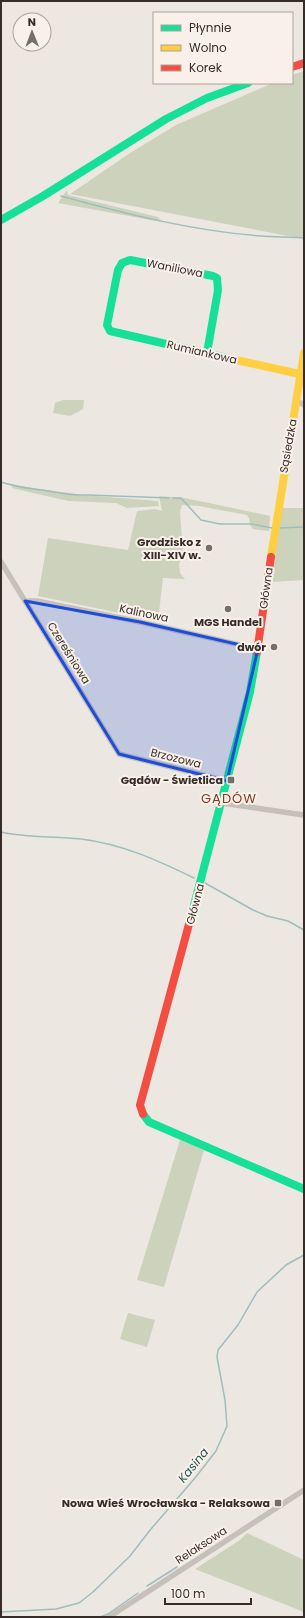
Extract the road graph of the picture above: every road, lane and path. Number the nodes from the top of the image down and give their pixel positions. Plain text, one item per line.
1 (304, 63) edge
2 (293, 67) edge
3 (245, 84) edge
4 (1, 220) edge
5 (107, 325) joint
6 (206, 353) junction
7 (304, 353) edge
8 (302, 375) edge
9 (296, 400) junction
10 (304, 405) edge
11 (277, 515) joint
12 (1, 562) edge
13 (25, 601) junction
14 (258, 648) junction
15 (119, 754) joint
16 (227, 781) junction
17 (222, 803) junction
18 (304, 815) edge
19 (304, 1188) edge
20 (304, 1490) edge
21 (109, 1617) edge

1 - 2 street
3 - 4 street
5 - 6 street, Rumiankowa
5 - 6 street, Waniliowa
6 - 8 street, Rumiankowa
7 - 8 street, Sąsiedzka
8 - 9 street, Sąsiedzka
9 - 10 street
9 - 11 street, Sąsiedzka
11 - 14 street, Główna
12 - 13 street, Czereśniowa
13 - 14 street, Kalinowa
13 - 15 street, Czereśniowa
14 - 16 street, Główna
15 - 16 street, Brzozowa
16 - 17 street, Główna
17 - 18 street
17 - 19 street, Główna
20 - 21 street, Relaksowa

